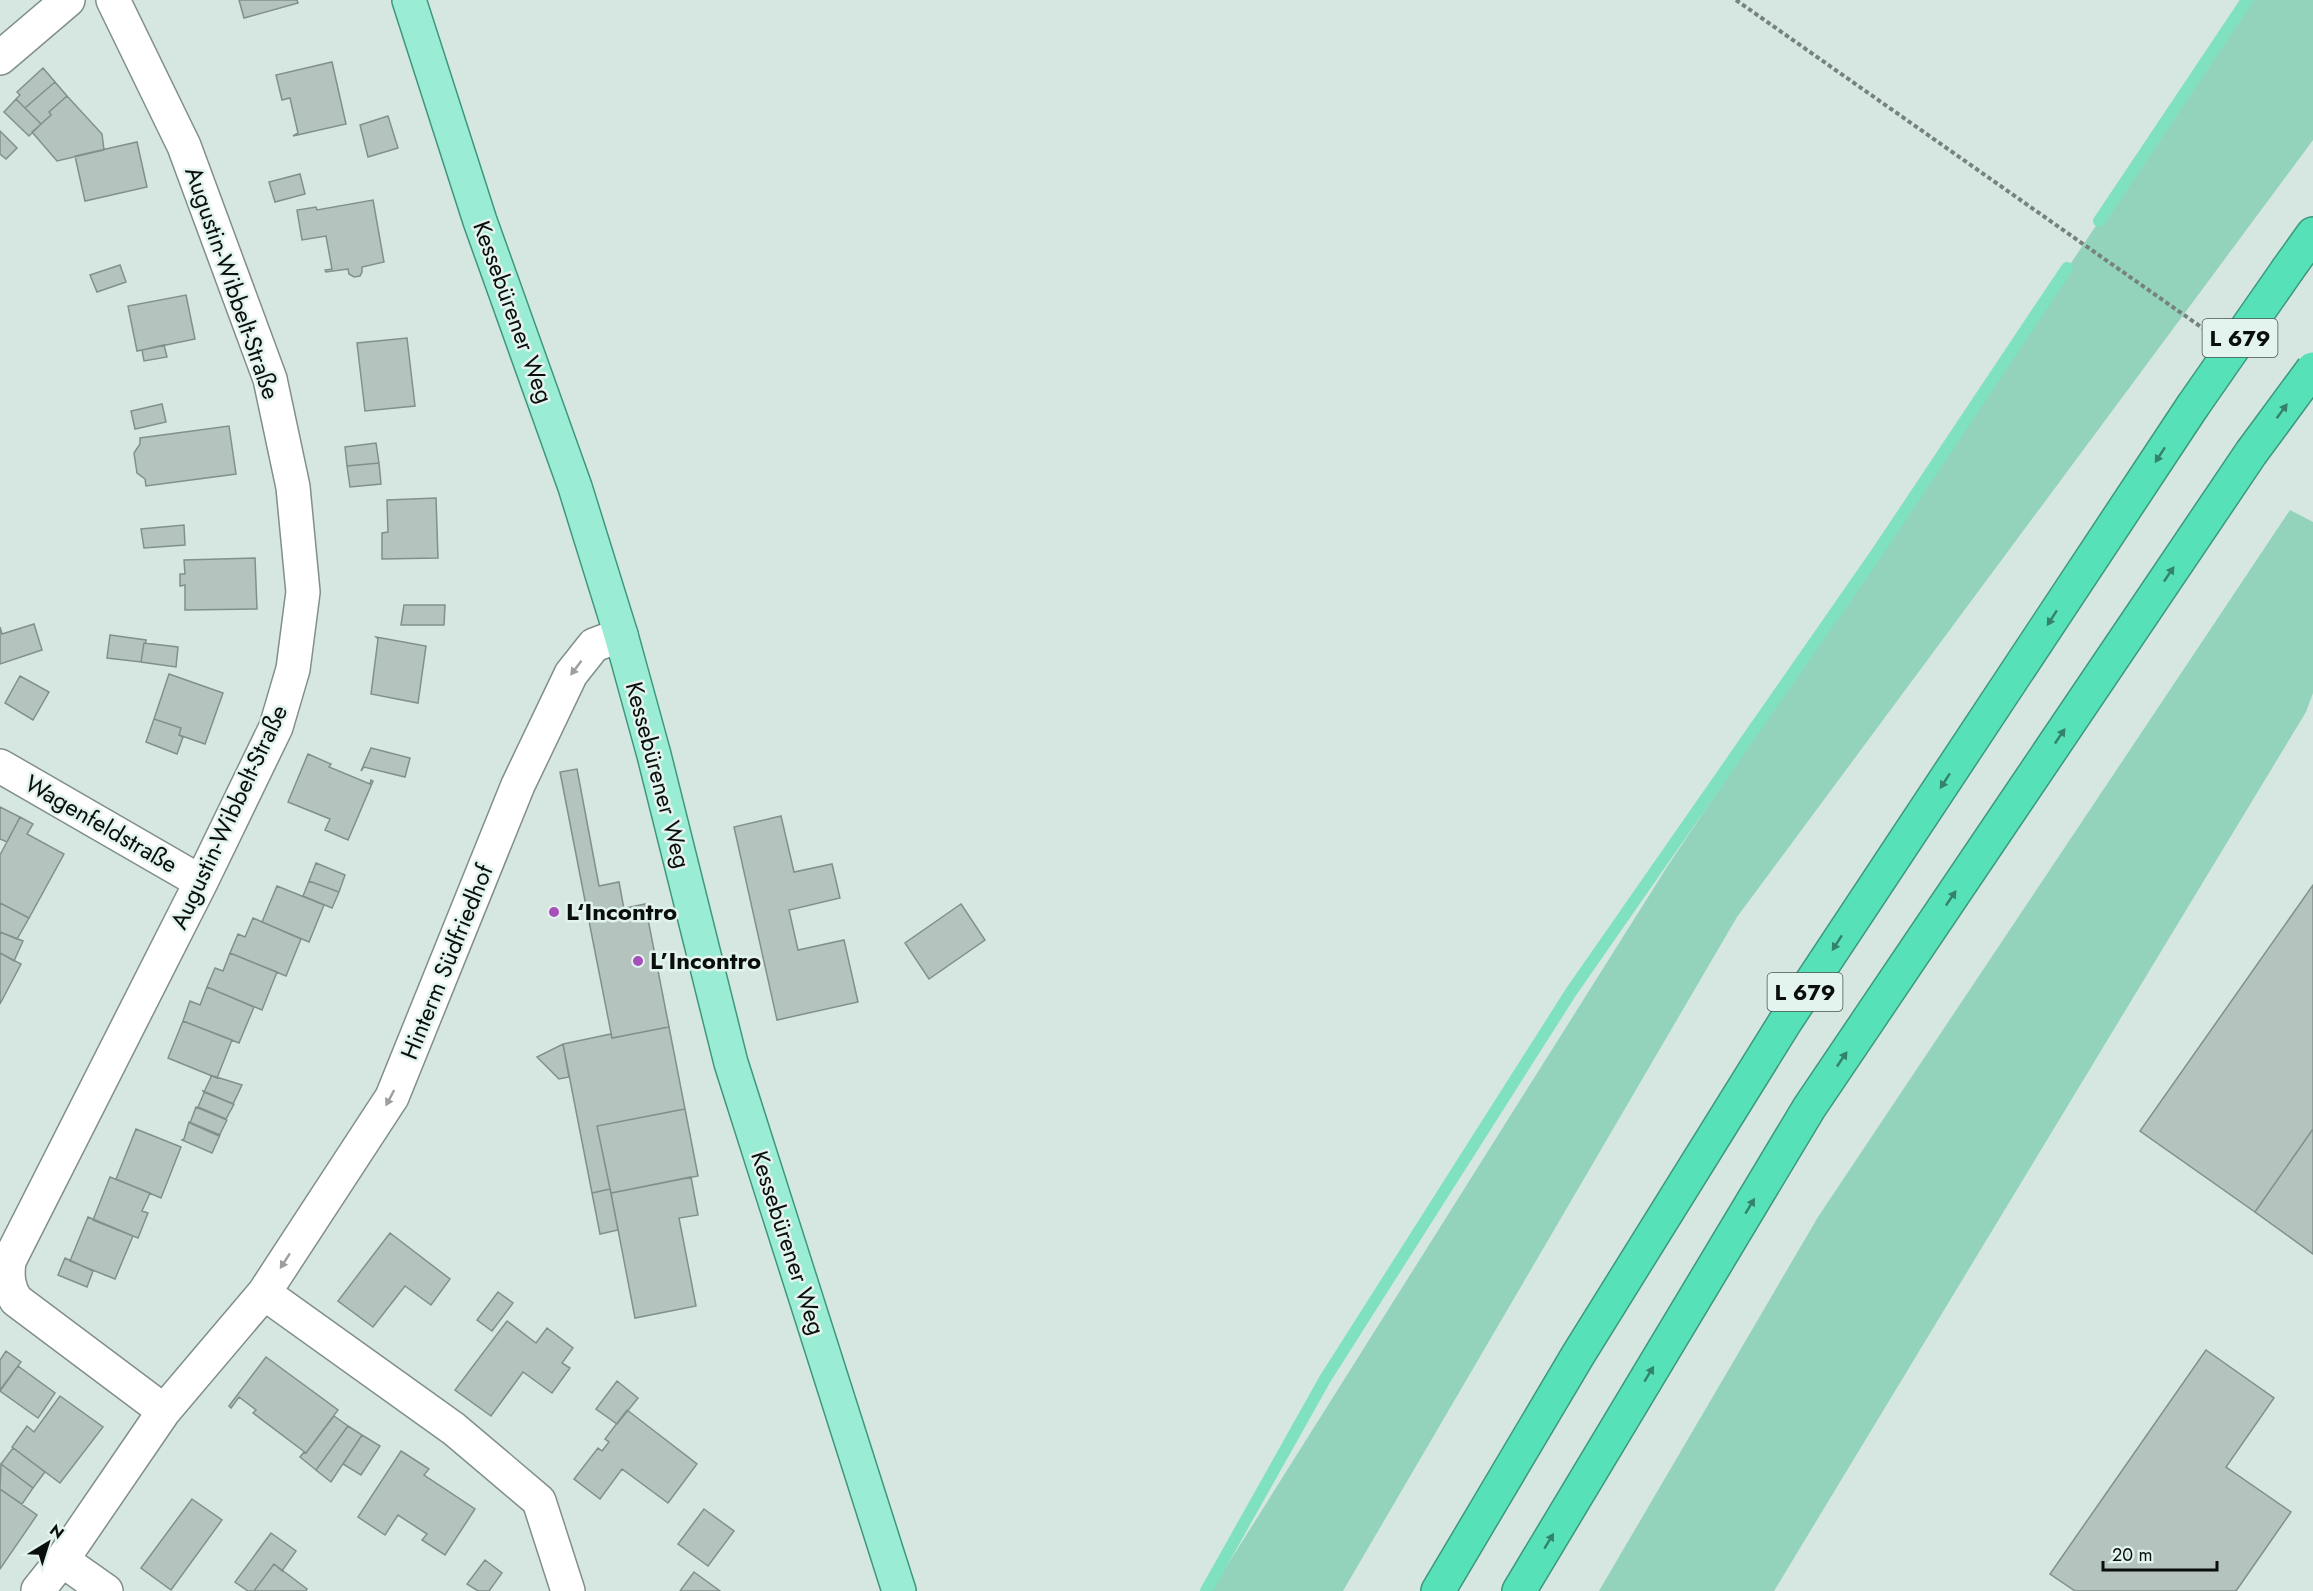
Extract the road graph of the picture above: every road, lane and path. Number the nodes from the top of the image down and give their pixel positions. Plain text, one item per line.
1 (68, 0) edge
2 (113, 0) edge
3 (409, 0) edge
4 (1736, 0) edge
5 (0, 58) edge
6 (2313, 234) edge
7 (2171, 306) dead end
8 (2313, 369) edge
9 (621, 635) junction
10 (0, 766) edge
11 (201, 882) junction
12 (264, 1293) junction
13 (164, 1410) junction
14 (62, 1560) junction
15 (38, 1590) edge
16 (106, 1591) edge
17 (568, 1591) edge
18 (899, 1591) edge
19 (1437, 1591) edge
20 (1519, 1591) edge

1 - 5 street
2 - 11 street, Augustin-Wibbelt-Straße
3 - 9 main road, Kessebürener Weg
4 - 7 path
6 -> 19 highway, L 679, bridge
20 -> 8 highway, L 679, bridge
9 -> 12 street, Hinterm Südfriedhof
9 - 18 main road, Kessebürener Weg
10 - 11 street, Wagenfeldstraße
11 - 13 street, Augustin-Wibbelt-Straße
12 - 13 street, Hinterm Südfriedhof
12 - 17 street
13 - 14 street, Hinterm Südfriedhof
14 - 15 street, Hinterm Südfriedhof
14 - 16 street

